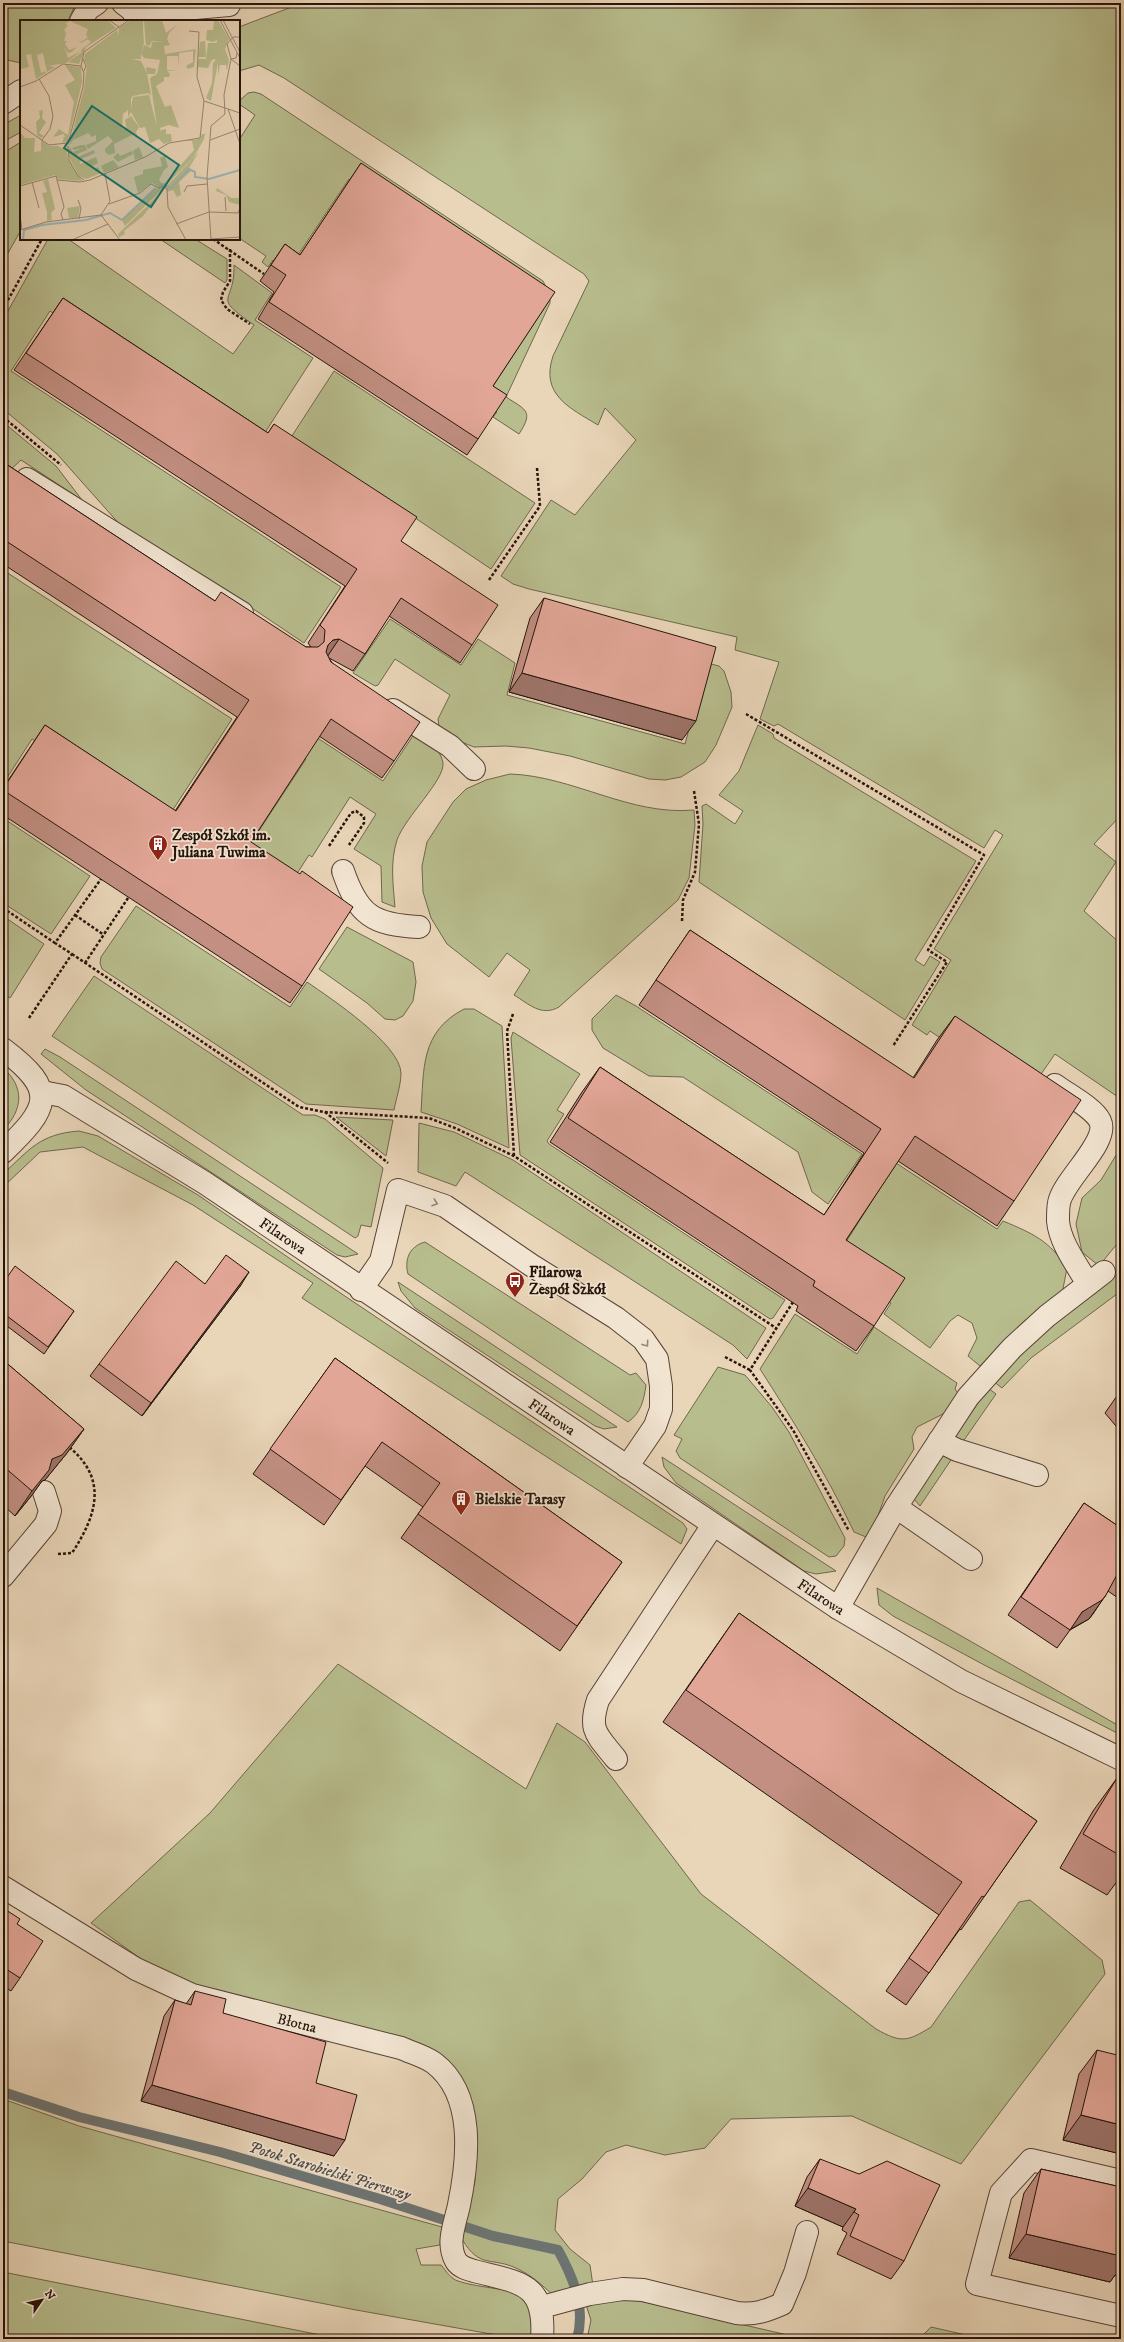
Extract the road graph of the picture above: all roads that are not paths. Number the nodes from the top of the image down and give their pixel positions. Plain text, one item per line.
1 (232, 4) edge
2 (130, 10) edge
3 (205, 20) edge
4 (27, 479) edge
5 (257, 623) edge
6 (378, 701) edge
7 (474, 769) dead end
8 (343, 871) road end
9 (419, 926) dead end
10 (3, 1049) edge
11 (1051, 1083) edge
12 (42, 1092) junction
13 (3, 1152) edge
14 (361, 1290) junction
15 (939, 1441) junction
16 (627, 1467) junction
17 (1037, 1476) dead end
18 (44, 1492) edge
19 (896, 1507) junction
20 (713, 1525) junction
21 (971, 1558) dead end
22 (3, 1576) edge
23 (838, 1608) junction
24 (616, 1758) dead end
25 (1121, 1759) edge
26 (3, 1887) edge
27 (1121, 2182) edge
28 (807, 2232) dead end
29 (551, 2304) junction
30 (1121, 2316) edge
31 (542, 2339) edge

1 - 2 street
1 - 3 street
4 - 5 street
6 - 7 street
8 - 9 street
10 - 12 street
11 - 15 street
12 - 13 street
12 - 14 street, Filarowa
14 - 16 street, Filarowa
14 -> 16 street
15 - 17 street
15 - 19 street
16 - 20 street, Filarowa
18 - 22 street
19 - 21 street
19 - 23 street
20 - 23 street, Filarowa
20 - 24 street
23 - 25 street, Filarowa
26 - 29 street, Błotna
27 - 30 street
28 - 29 street
29 - 31 street

